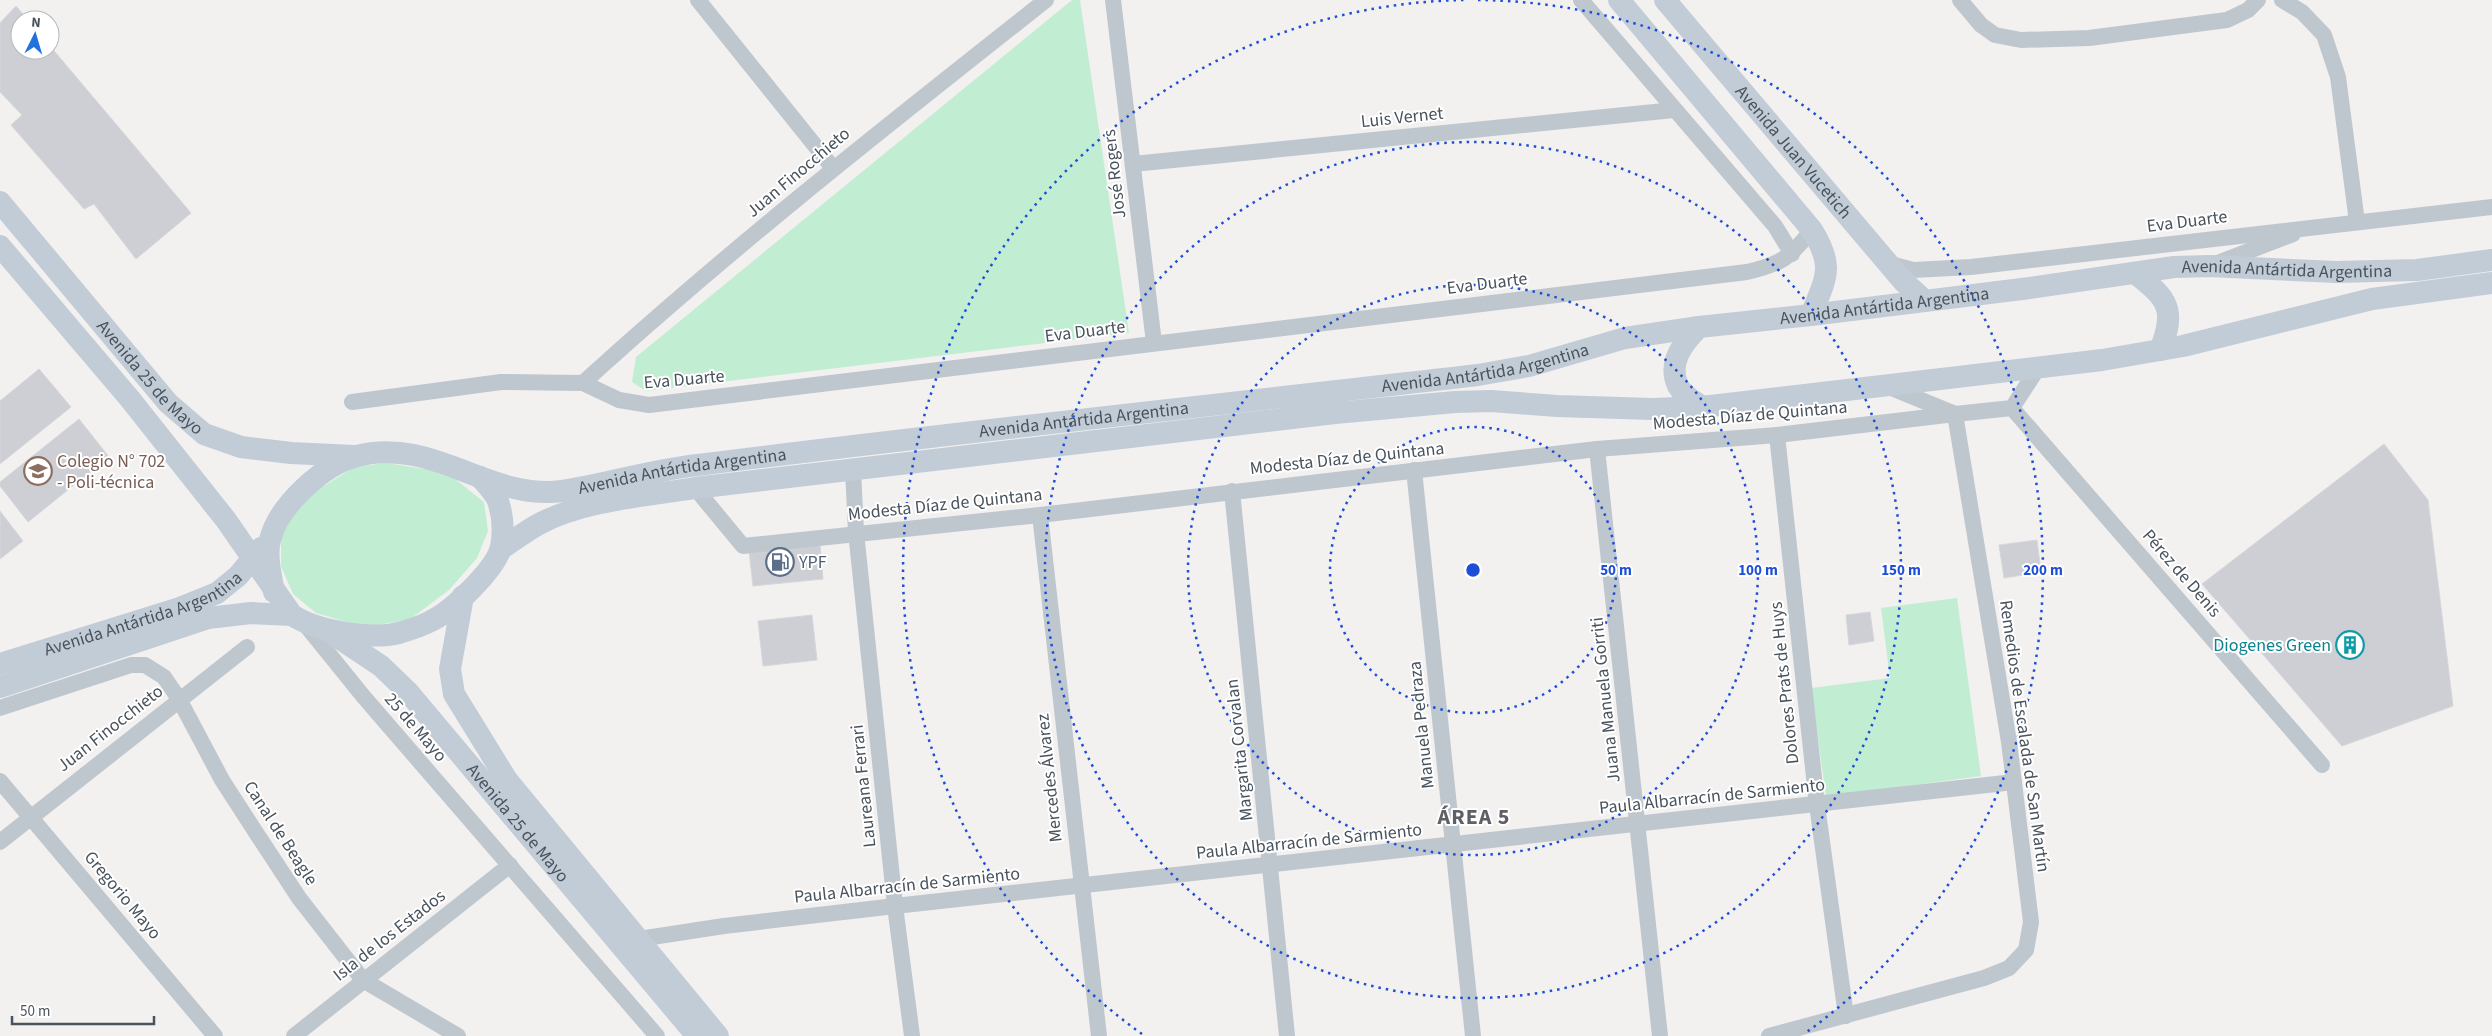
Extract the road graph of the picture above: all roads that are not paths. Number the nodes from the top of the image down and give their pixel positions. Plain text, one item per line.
1 (698, 0) edge
2 (1046, 0) edge
3 (1113, 0) edge
4 (1581, 0) edge
5 (1619, 0) edge
6 (1665, 0) edge
7 (1960, 0) edge
8 (2258, 0) edge
9 (2282, 0) edge
10 (1674, 110) junction
11 (1133, 164) junction
12 (833, 168) junction
13 (0, 202) edge
14 (2492, 207) edge
15 (2357, 222) junction
16 (2314, 226) junction
17 (1812, 230) junction
18 (0, 246) edge
19 (1792, 254) junction
20 (2492, 260) edge
21 (1888, 263) junction
22 (2209, 266) junction
23 (2135, 273) junction
24 (2492, 283) edge
25 (1925, 301) junction
26 (1811, 315) junction
27 (1699, 326) junction
28 (1154, 343) junction
29 (2160, 350) junction
30 (2038, 368) junction
31 (583, 383) junction
32 (1885, 385) junction
33 (352, 402) dead end
34 (1702, 407) junction
35 (2012, 408) junction
36 (1955, 414) junction
37 (1776, 435) junction
38 (1597, 449) junction
39 (355, 456) junction
40 (853, 470) junction
41 (1414, 470) junction
42 (480, 476) junction
43 (695, 488) junction
44 (1232, 491) junction
45 (1040, 515) junction
46 (856, 532) junction
47 (270, 538) junction
48 (501, 549) junction
49 (253, 558) junction
50 (274, 592) junction
51 (463, 596) junction
52 (306, 622) junction
53 (246, 648) dead end
54 (0, 664) edge
55 (0, 687) edge
56 (179, 699) junction
57 (0, 708) edge
58 (2322, 765) dead end
59 (0, 781) edge
60 (2014, 782) junction
61 (1817, 805) junction
62 (31, 816) junction
63 (1638, 824) junction
64 (0, 842) edge
65 (1454, 845) junction
66 (510, 865) junction
67 (1271, 865) junction
68 (1081, 887) junction
69 (895, 906) junction
70 (639, 939) junction
71 (363, 980) junction
72 (1846, 1016) junction
73 (215, 1036) edge
74 (294, 1036) edge
75 (458, 1036) edge
76 (658, 1036) edge
77 (697, 1036) edge
78 (718, 1036) edge
79 (912, 1036) edge
80 (1099, 1036) edge
81 (1287, 1036) edge
82 (1473, 1036) edge
83 (1660, 1036) edge
84 (1769, 1036) edge

1 - 12 street
2 - 12 street, Juan Finocchieto
3 - 11 street, José Rogers
4 - 10 street
5 - 17 main road, Avenida Juan Vucetich
6 - 21 main road, Avenida Juan Vucetich
7 - 8 street
9 - 15 street
10 - 11 street, Luis Vernet
10 - 19 street
11 - 28 street, José Rogers
12 - 31 street, Juan Finocchieto
13 - 39 main road, Avenida 25 de Mayo
14 - 15 street, Eva Duarte
15 - 16 street, Eva Duarte
16 - 21 street, Eva Duarte
16 - 22 street
17 - 19 street, Eva Duarte
17 - 26 main road, Avenida Juan Vucetich
18 - 49 main road, Avenida 25 de Mayo
19 - 28 street, Eva Duarte
20 - 22 main road, Avenida Antártida Argentina
21 - 25 main road, Avenida Juan Vucetich
22 - 23 main road, Avenida Antártida Argentina
23 - 25 main road, Avenida Antártida Argentina
23 - 29 main road
24 - 29 main road, Avenida Antártida Argentina
25 - 26 main road, Avenida Antártida Argentina
26 - 27 main road, Avenida Antártida Argentina
27 - 34 main road
27 - 42 main road, Avenida Antártida Argentina
28 - 31 street, Eva Duarte
29 - 30 main road, Avenida Antártida Argentina
30 - 32 main road, Avenida Antártida Argentina
30 - 35 street
31 - 33 street, Eva Duarte
32 - 34 main road, Avenida Antártida Argentina
32 - 36 street
34 - 40 main road, Avenida Antártida Argentina
35 - 36 street, Modesta Díaz de Quintana
35 - 58 street, Pérez de Denis
36 - 37 street, Modesta Díaz de Quintana
36 - 60 street, Remedios de Escalada de San Martín
37 - 38 street, Modesta Díaz de Quintana
37 - 61 street, Dolores Prats de Huys
38 - 41 street, Modesta Díaz de Quintana
38 - 63 street, Juana Manuela Gorriti
39 - 42 main road, Avenida Antártida Argentina
39 - 47 main road, Avenida Antártida Argentina
40 - 43 main road, Avenida Antártida Argentina
40 - 46 street, Laureana Ferrari
41 - 44 street, Modesta Díaz de Quintana
41 - 65 street, Manuela Pedraza
42 - 48 main road
43 - 46 street, Modesta Díaz de Quintana
43 - 48 main road, Avenida Antártida Argentina
44 - 45 street, Modesta Díaz de Quintana
44 - 67 street, Margarita Corvalan
45 - 46 street, Modesta Díaz de Quintana
45 - 68 street, Mercedes Álvarez
46 - 69 street, Laureana Ferrari
47 - 49 main road, Avenida Antártida Argentina
47 - 50 main road
48 - 51 main road, Avenida Antártida Argentina
49 - 50 main road, Avenida 25 de Mayo
49 - 54 main road, Avenida Antártida Argentina
50 - 52 main road, Avenida 25 de Mayo
51 - 52 main road, Avenida Antártida Argentina
51 - 70 main road, Avenida 25 de Mayo
52 - 55 main road, Avenida Antártida Argentina
52 - 66 street, 25 de Mayo
52 - 77 main road, Avenida 25 de Mayo
53 - 56 street, Juan Finocchieto
56 - 57 street, Canal de Beagle
56 - 62 street, Juan Finocchieto
56 - 71 street, Canal de Beagle
59 - 62 street, Gregorio Mayo
60 - 61 street, Paula Albarracín de Sarmiento
60 - 72 street, Remedios de Escalada de San Martín
61 - 63 street, Paula Albarracín de Sarmiento
61 - 72 street, Dolores Prats de Huys
62 - 64 street, Juan Finocchieto
62 - 73 street, Gregorio Mayo
63 - 65 street, Paula Albarracín de Sarmiento
63 - 83 street, Juana Manuela Gorriti
65 - 67 street, Paula Albarracín de Sarmiento
65 - 82 street, Manuela Pedraza
66 - 71 street, Isla de los Estados
66 - 76 street, 25 de Mayo
67 - 68 street, Paula Albarracín de Sarmiento
67 - 81 street, Margarita Corvalan
68 - 69 street, Paula Albarracín de Sarmiento
68 - 80 street, Mercedes Álvarez
69 - 70 street, Paula Albarracín de Sarmiento
69 - 79 street, Laureana Ferrari
70 - 78 main road, Avenida 25 de Mayo
71 - 74 street, Isla de los Estados
71 - 75 street
72 - 84 street

